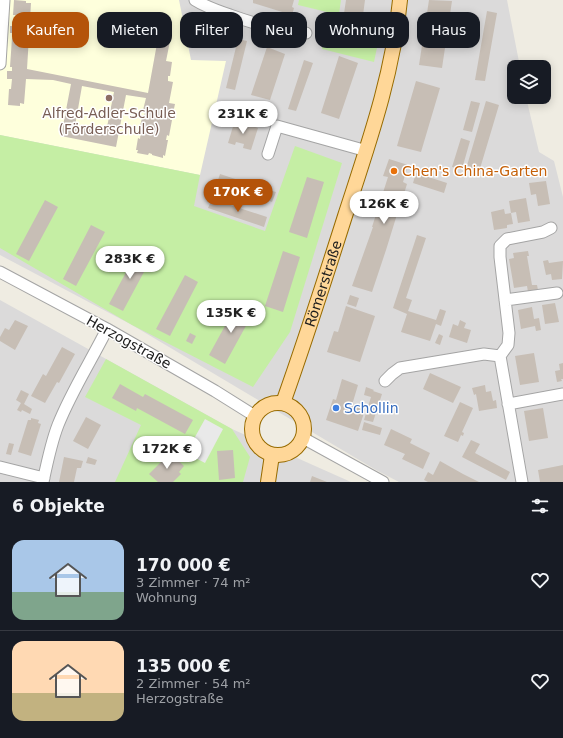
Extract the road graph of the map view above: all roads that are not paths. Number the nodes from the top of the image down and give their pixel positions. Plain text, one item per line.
1 (4, 0) edge
2 (195, 0) edge
3 (400, 0) edge
4 (251, 22) edge
5 (1, 36) edge
6 (0, 64) edge
7 (366, 151) junction
8 (268, 154) dead end
9 (551, 228) dead end
10 (0, 272) edge
11 (557, 293) dead end
12 (505, 300) junction
13 (107, 329) junction
14 (500, 356) junction
15 (385, 381) dead end
16 (563, 394) edge
17 (284, 403) junction
18 (508, 404) junction
19 (255, 416) junction
20 (303, 438) junction
21 (272, 455) junction
22 (0, 466) edge
23 (44, 480) edge
24 (268, 482) edge
25 (383, 482) edge
26 (522, 482) edge

1 - 5 street
2 - 4 street
3 - 7 main road, Römerstraße
5 - 6 street
7 - 8 street
7 - 17 main road, Römerstraße
9 - 12 street
10 - 13 street, Herzogstraße
11 - 12 street
12 - 14 street
13 - 19 street, Herzogstraße
13 - 23 street
14 - 15 street
14 - 18 street
16 - 18 street
17 - 19 main road
17 - 20 main road
18 - 26 street
19 - 21 main road
20 - 21 main road
20 - 25 street
21 - 24 main road
22 - 23 street

